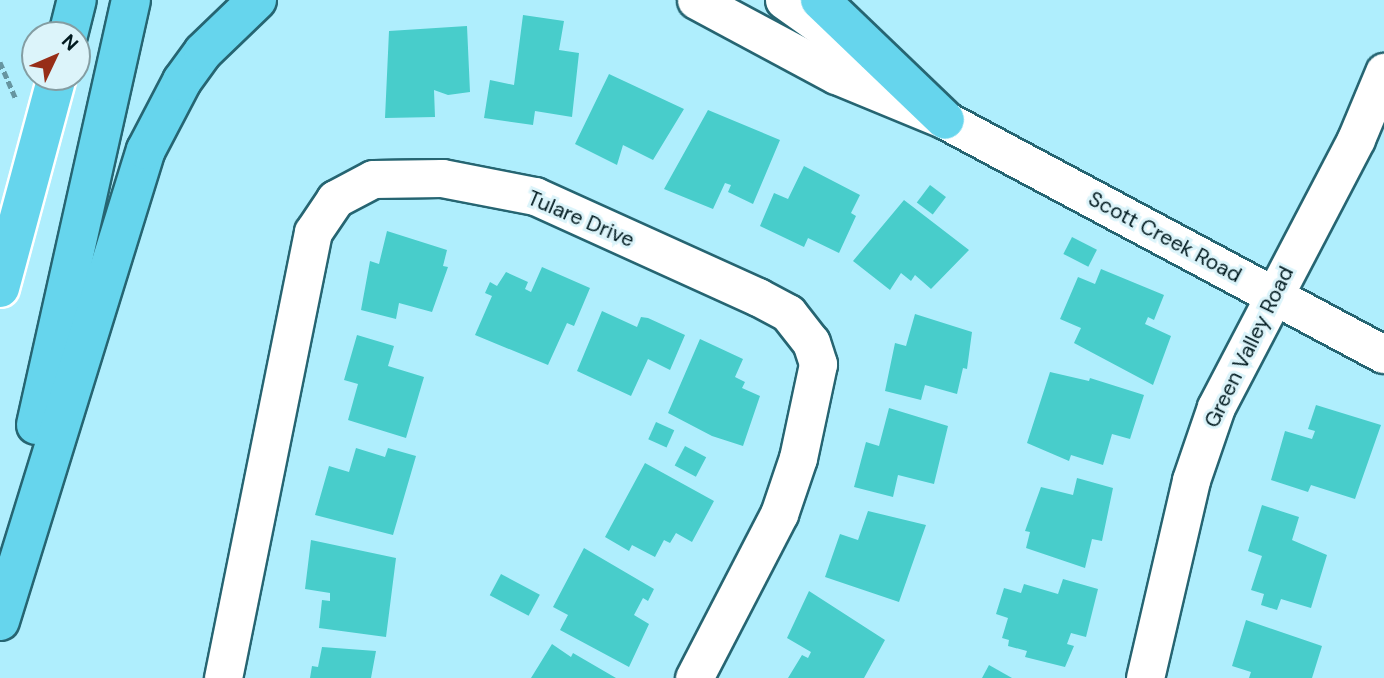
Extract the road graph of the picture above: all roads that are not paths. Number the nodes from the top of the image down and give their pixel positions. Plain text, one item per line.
1 (131, 0) edge
2 (257, 0) edge
3 (696, 0) edge
4 (784, 0) edge
5 (820, 0) edge
6 (1384, 72) edge
7 (53, 91) edge
8 (946, 120) junction
9 (0, 288) edge
10 (1274, 294) junction
11 (1384, 354) edge
12 (0, 595) edge
13 (0, 621) edge
14 (223, 678) edge
15 (694, 678) edge
16 (1145, 678) edge

1 - 12 highway
2 - 13 highway
3 - 8 street, Scott Creek Road
4 - 8 street, Scott Creek Road
5 - 8 highway
6 - 10 street, Green Valley Road
7 - 9 highway, bridge
8 - 10 street, Scott Creek Road
10 - 11 street, Scott Creek Road
10 - 16 street, Green Valley Road
14 - 15 street, Tulare Drive

